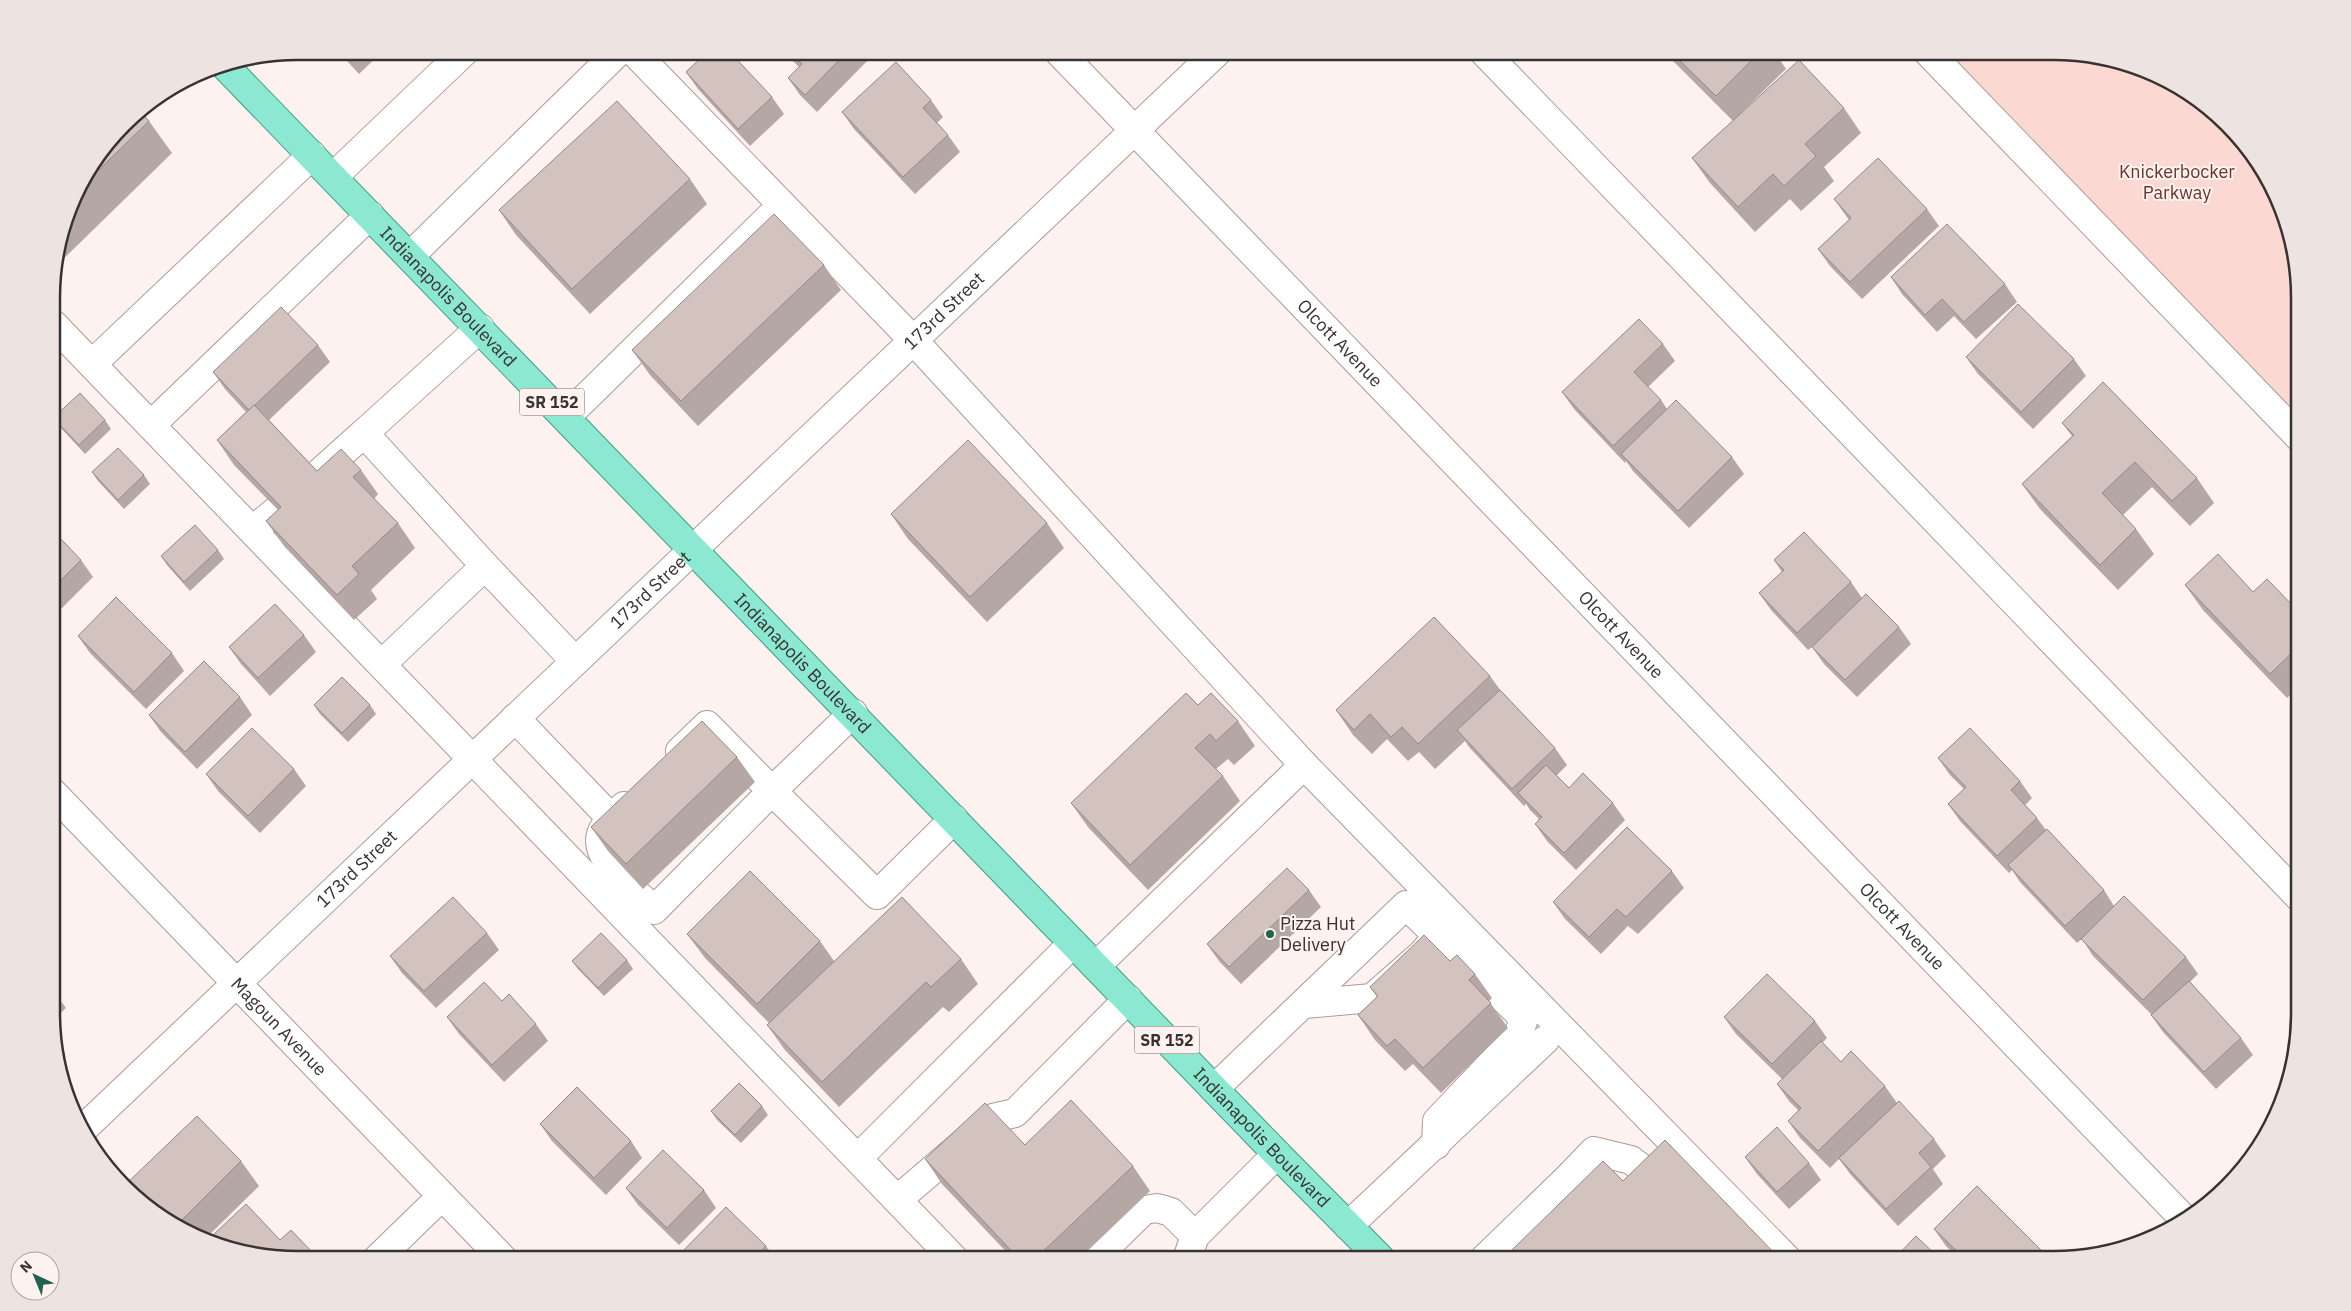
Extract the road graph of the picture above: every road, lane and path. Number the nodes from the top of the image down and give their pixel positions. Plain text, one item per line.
1 (456, 60) edge
2 (610, 60) edge
3 (642, 60) edge
4 (1067, 60) edge
5 (1208, 60) edge
6 (1492, 60) edge
7 (1935, 60) edge
8 (229, 71) edge
9 (1134, 130) junction
10 (312, 155) junction
11 (334, 177) junction
12 (782, 205) junction
13 (370, 216) junction
14 (410, 256) junction
15 (480, 328) junction
16 (60, 331) edge
17 (913, 340) junction
18 (92, 364) junction
19 (566, 417) junction
20 (151, 425) junction
21 (2291, 429) edge
22 (364, 433) junction
23 (316, 476) edge
24 (277, 510) edge
25 (253, 530) junction
26 (693, 548) junction
27 (485, 566) junction
28 (575, 661) junction
29 (382, 664) junction
30 (852, 713) junction
31 (515, 718) junction
32 (473, 758) junction
33 (1304, 765) junction
34 (772, 791) junction
35 (638, 798) junction
36 (60, 800) edge
37 (954, 819) junction
38 (2291, 889) edge
39 (1438, 936) junction
40 (1073, 943) junction
41 (1096, 966) junction
42 (237, 983) junction
43 (1128, 998) junction
44 (1305, 1004) junction
45 (1545, 1040) dead end
46 (1214, 1089) junction
47 (88, 1124) edge
48 (1436, 1145) junction
49 (1277, 1154) junction
50 (858, 1158) junction
51 (1569, 1177) junction
52 (1669, 1190) edge
53 (442, 1196) junction
54 (897, 1200) junction
55 (2180, 1214) edge
56 (1603, 1215) edge
57 (1348, 1226) junction
58 (1513, 1232) junction
59 (1191, 1248) edge
60 (385, 1251) edge
61 (495, 1251) edge
62 (946, 1251) edge
63 (1102, 1251) edge
64 (1371, 1251) edge
65 (1493, 1251) edge
66 (1531, 1251) edge
67 (1779, 1251) edge

1 - 11 street
2 - 14 street
3 - 12 street
4 - 9 street, Olcott Avenue
5 - 9 street, 173rd Street
6 - 38 street
7 - 21 street
8 - 10 main road, Indianapolis Boulevard / SR 152
9 - 17 street, 173rd Street
9 - 55 street, Olcott Avenue
10 - 11 main road, Indianapolis Boulevard / SR 152
10 - 18 street
11 - 13 main road, Indianapolis Boulevard / SR 152
12 - 17 street
12 - 19 street
13 - 14 main road, Indianapolis Boulevard / SR 152
13 - 20 street
14 - 15 main road, Indianapolis Boulevard / SR 152
15 - 19 main road, Indianapolis Boulevard / SR 152
15 - 22 street
16 - 18 street
17 - 26 street, 173rd Street
17 - 33 street
18 - 20 street
19 - 26 main road, Indianapolis Boulevard / SR 152
20 - 25 street
22 - 23 street
22 - 27 street
24 - 25 street
25 - 29 street
26 - 28 street, 173rd Street
26 - 30 main road, Indianapolis Boulevard / SR 152
27 - 28 street
27 - 29 street
28 - 31 street, 173rd Street
29 - 32 street
30 - 34 street
30 - 37 main road, Indianapolis Boulevard / SR 152
31 - 32 street, 173rd Street
31 - 35 street
32 - 42 street, 173rd Street
32 - 50 street
33 - 41 street
33 - 67 street
34 - 35 street
34 - 35 street
34 - 37 street
36 - 42 street, Magoun Avenue
37 - 40 main road, Indianapolis Boulevard / SR 152
39 - 44 street
39 - 44 street
39 - 48 street
40 - 41 main road, Indianapolis Boulevard / SR 152
40 - 50 street
41 - 43 main road, Indianapolis Boulevard / SR 152
42 - 47 street, 173rd Street
42 - 53 street, Magoun Avenue
43 - 46 main road, Indianapolis Boulevard / SR 152
43 - 54 street
44 - 46 street
45 - 48 street
46 - 49 main road, Indianapolis Boulevard / SR 152
48 - 57 street
49 - 57 main road, Indianapolis Boulevard / SR 152
49 - 59 street
50 - 54 street
51 - 52 street
51 - 56 street
51 - 58 street
53 - 60 street
53 - 61 street, Magoun Avenue
54 - 62 street
57 - 64 main road, Indianapolis Boulevard / SR 152
58 - 65 street
58 - 66 street
59 - 63 street

